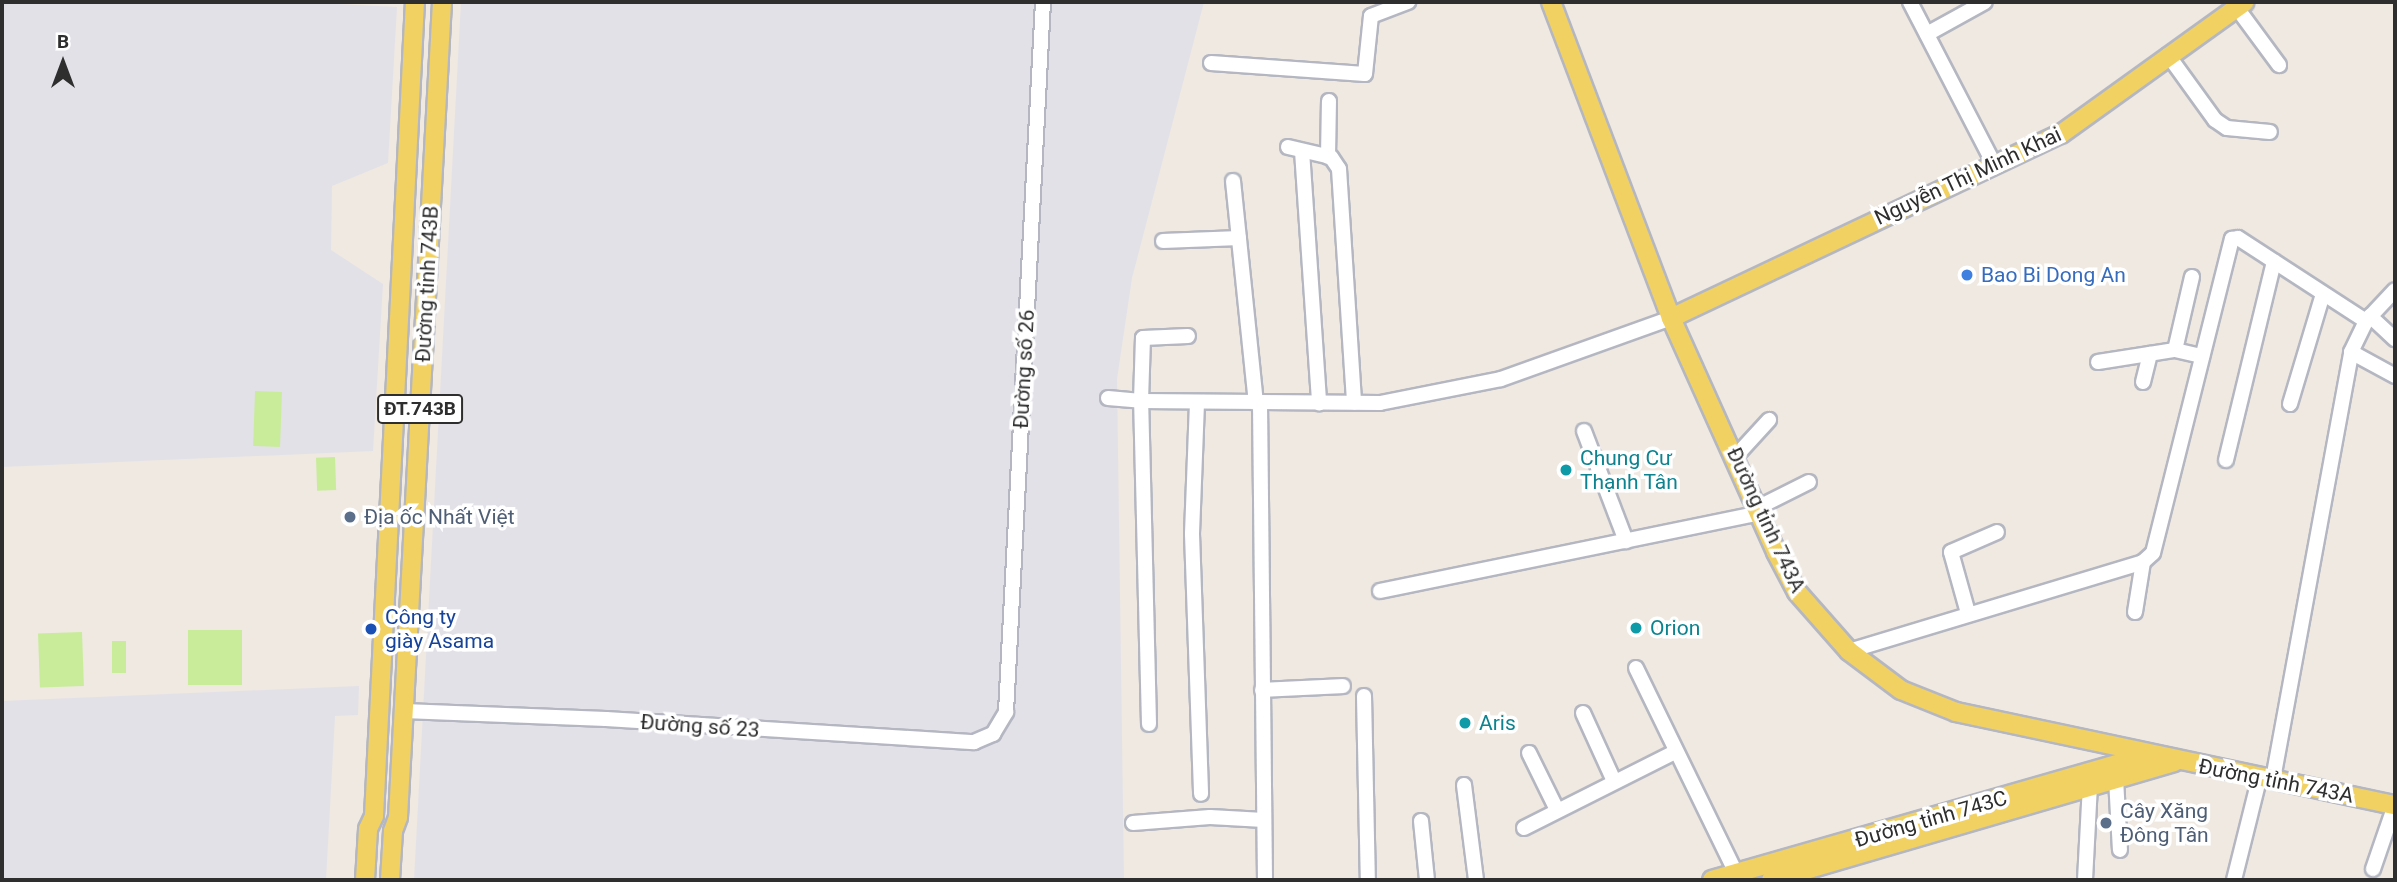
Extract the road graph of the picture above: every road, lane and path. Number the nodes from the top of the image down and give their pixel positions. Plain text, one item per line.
1 (415, 2) edge
2 (442, 2) edge
3 (1044, 2) edge
4 (1408, 2) edge
5 (1550, 2) edge
6 (1910, 2) edge
7 (1985, 2) edge
8 (2241, 5) edge
9 (1927, 34) junction
10 (2168, 55) junction
11 (1211, 63) dead end
12 (2279, 65) dead end
13 (1329, 101) dead end
14 (2270, 132) dead end
15 (1328, 157) junction
16 (1995, 166) junction
17 (1233, 181) dead end
18 (407, 212) junction
19 (431, 214) junction
20 (1239, 238) junction
21 (1163, 241) dead end
22 (2274, 262) junction
23 (2192, 277) dead end
24 (2395, 289) edge
25 (2323, 294) junction
26 (1671, 318) junction
27 (2368, 319) junction
28 (1188, 336) dead end
29 (2395, 339) edge
30 (2175, 350) junction
31 (2351, 352) junction
32 (2150, 355) junction
33 (2202, 356) junction
34 (2098, 362) dead end
35 (2395, 376) edge
36 (2143, 382) dead end
37 (1108, 398) dead end
38 (1141, 401) junction
39 (1197, 402) junction
40 (1319, 402) junction
41 (1354, 402) junction
42 (1258, 403) junction
43 (2290, 404) dead end
44 (1769, 420) dead end
45 (1584, 431) dead end
46 (1736, 456) junction
47 (2226, 460) dead end
48 (1808, 482) dead end
49 (1758, 511) junction
50 (1997, 532) dead end
51 (1626, 541) junction
52 (2143, 562) junction
53 (1380, 591) dead end
54 (2135, 612) dead end
55 (1968, 613) junction
56 (1849, 651) junction
57 (1636, 668) dead end
58 (1343, 686) dead end
59 (1262, 690) junction
60 (1364, 696) dead end
61 (404, 711) junction
62 (1583, 713) dead end
63 (1149, 724) dead end
64 (993, 733) joint
65 (2108, 745) junction
66 (1675, 752) junction
67 (1529, 753) dead end
68 (2149, 755) junction
69 (2179, 760) junction
70 (2119, 773) junction
71 (2267, 778) junction
72 (1614, 781) junction
73 (1464, 785) dead end
74 (2090, 786) junction
75 (1201, 794) dead end
76 (2395, 805) edge
77 (1557, 810) junction
78 (374, 816) junction
79 (398, 817) junction
80 (1264, 820) junction
81 (1421, 821) dead end
82 (1133, 823) dead end
83 (1524, 828) dead end
84 (385, 850) junction
85 (2119, 850) dead end
86 (2373, 869) dead end
87 (1736, 873) junction
88 (365, 880) edge
89 (377, 880) edge
90 (390, 880) edge
91 (402, 880) edge
92 (1265, 880) edge
93 (1368, 880) edge
94 (1427, 880) edge
95 (1476, 880) edge
96 (1712, 880) edge
97 (1771, 880) edge
98 (2085, 880) edge
99 (2234, 880) edge

1 - 18 main road, Đường tỉnh 743B / ĐT.743B
2 - 19 main road, Đường tỉnh 743B / ĐT.743B
3 - 64 street, Đường số 26
4 - 11 street
5 - 26 main road, Đường tỉnh 743A
6 - 9 street
7 - 9 street
8 - 10 main road, Nguyễn Thị Minh Khai
8 - 12 street
9 - 16 street
10 - 14 street
10 - 16 main road, Nguyễn Thị Minh Khai
13 - 15 street
15 - 40 street
15 - 41 street
16 - 26 main road, Nguyễn Thị Minh Khai
17 - 20 street
18 - 19 main road
18 - 78 main road, Đường tỉnh 743B / ĐT.743B
19 - 61 main road, Đường tỉnh 743B / ĐT.743B
20 - 21 street
20 - 42 street
22 - 25 street
22 - 33 street
22 - 47 street
23 - 30 street
24 - 27 street
25 - 27 street
25 - 43 street
26 - 41 street
26 - 46 main road, Đường tỉnh 743A
27 - 29 street
27 - 31 street
28 - 38 street
30 - 32 street
30 - 33 street
31 - 35 street
31 - 71 street
32 - 34 street
32 - 36 street
33 - 52 street
37 - 38 street
38 - 39 street
38 - 63 street
39 - 42 street
39 - 75 street
40 - 41 street
40 - 42 street
42 - 59 street
44 - 46 street
45 - 51 street
46 - 49 main road, Đường tỉnh 743A
48 - 49 street
49 - 51 street
49 - 56 main road, Đường tỉnh 743A
50 - 55 street
51 - 53 street
52 - 54 street
52 - 55 street
55 - 56 street
56 - 65 main road, Đường tỉnh 743A
57 - 66 street
58 - 59 street
59 - 80 street
60 - 93 street
61 - 64 street, Đường số 23
61 - 79 main road, Đường tỉnh 743B / ĐT.743B
62 - 72 street
65 - 68 main road, Đường tỉnh 743A
65 - 70 main road
66 - 72 street
66 - 87 street
67 - 77 street
68 - 69 main road, Đường tỉnh 743A
68 - 70 main road, Đường tỉnh 743C
69 - 70 main road, Đường tỉnh 743C
69 - 71 main road, Đường tỉnh 743A
70 - 74 main road, Đường tỉnh 743C
70 - 85 street
70 - 87 main road, Đường tỉnh 743C
71 - 76 main road, Đường tỉnh 743A
71 - 99 street
72 - 77 street
73 - 95 street
74 - 97 main road, Đường tỉnh 743C
74 - 98 street
76 - 86 street
77 - 83 street
78 - 84 main road, Đường tỉnh 743B / ĐT.743B
78 - 88 main road, Đường tỉnh 743B / ĐT.743B
79 - 84 main road, Đường tỉnh 743B / ĐT.743B
79 - 91 main road, Đường tỉnh 743B / ĐT.743B
80 - 82 street
80 - 92 street
81 - 94 street
84 - 89 main road, ĐT.743B
84 - 90 main road, ĐT.743B
87 - 96 main road, Đường tỉnh 743C

